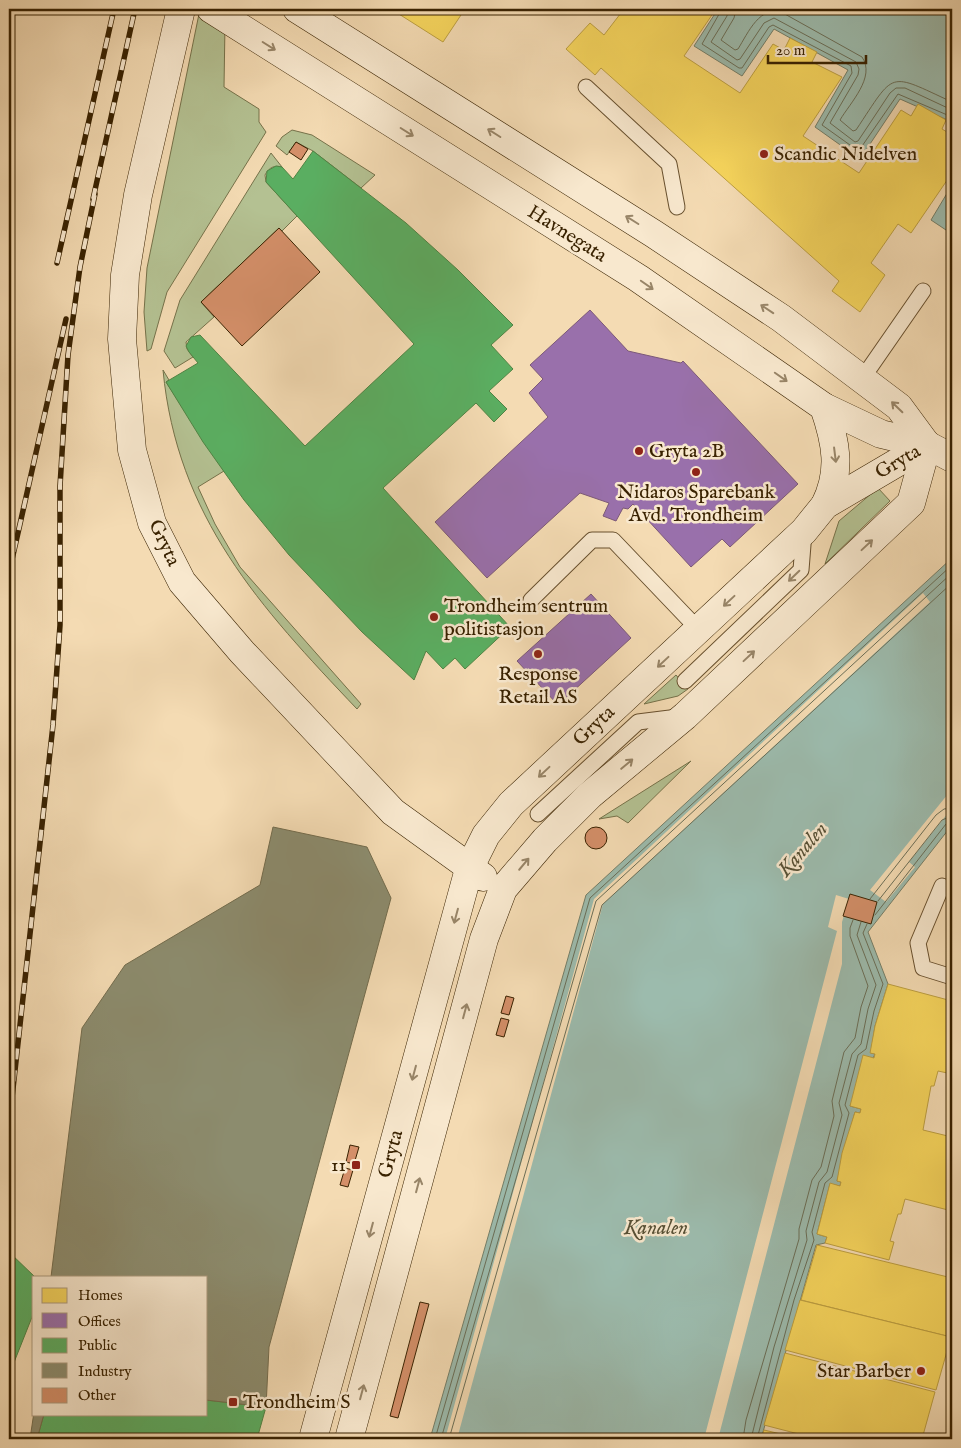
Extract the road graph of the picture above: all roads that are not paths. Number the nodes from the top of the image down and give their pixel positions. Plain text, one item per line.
1 (181, 9) edge
2 (211, 9) edge
3 (297, 9) edge
4 (586, 87) dead end
5 (677, 207) dead end
6 (923, 291) dead end
7 (862, 379) junction
8 (824, 407) junction
9 (928, 445) junction
10 (952, 458) edge
11 (825, 505) junction
12 (804, 531) junction
13 (531, 600) dead end
14 (698, 629) junction
15 (685, 681) dead end
16 (685, 716) junction
17 (538, 814) dead end
18 (469, 869) junction
19 (942, 886) dead end
20 (503, 889) junction
21 (952, 977) edge
22 (313, 1439) edge
23 (349, 1439) edge

1 - 18 main road, Gryta
2 -> 8 main road, Havnegata
7 -> 3 main road, Havnegata
4 - 5 lane
6 - 7 lane
9 -> 7 main road, Havnegata
8 - 9 main road, Havnegata
8 -> 11 main road
9 - 10 main road, Havnegata
9 - 11 main road, Gryta
16 -> 9 main road, Gryta
11 - 12 main road, Gryta
12 -> 14 main road, Gryta
12 -> 15 lane
13 - 14 lane
14 -> 18 main road, Gryta
16 - 17 lane
20 -> 16 main road, Gryta
18 - 20 main road, Gryta
18 -> 22 main road, Gryta
19 - 21 lane
23 -> 20 main road, Gryta

